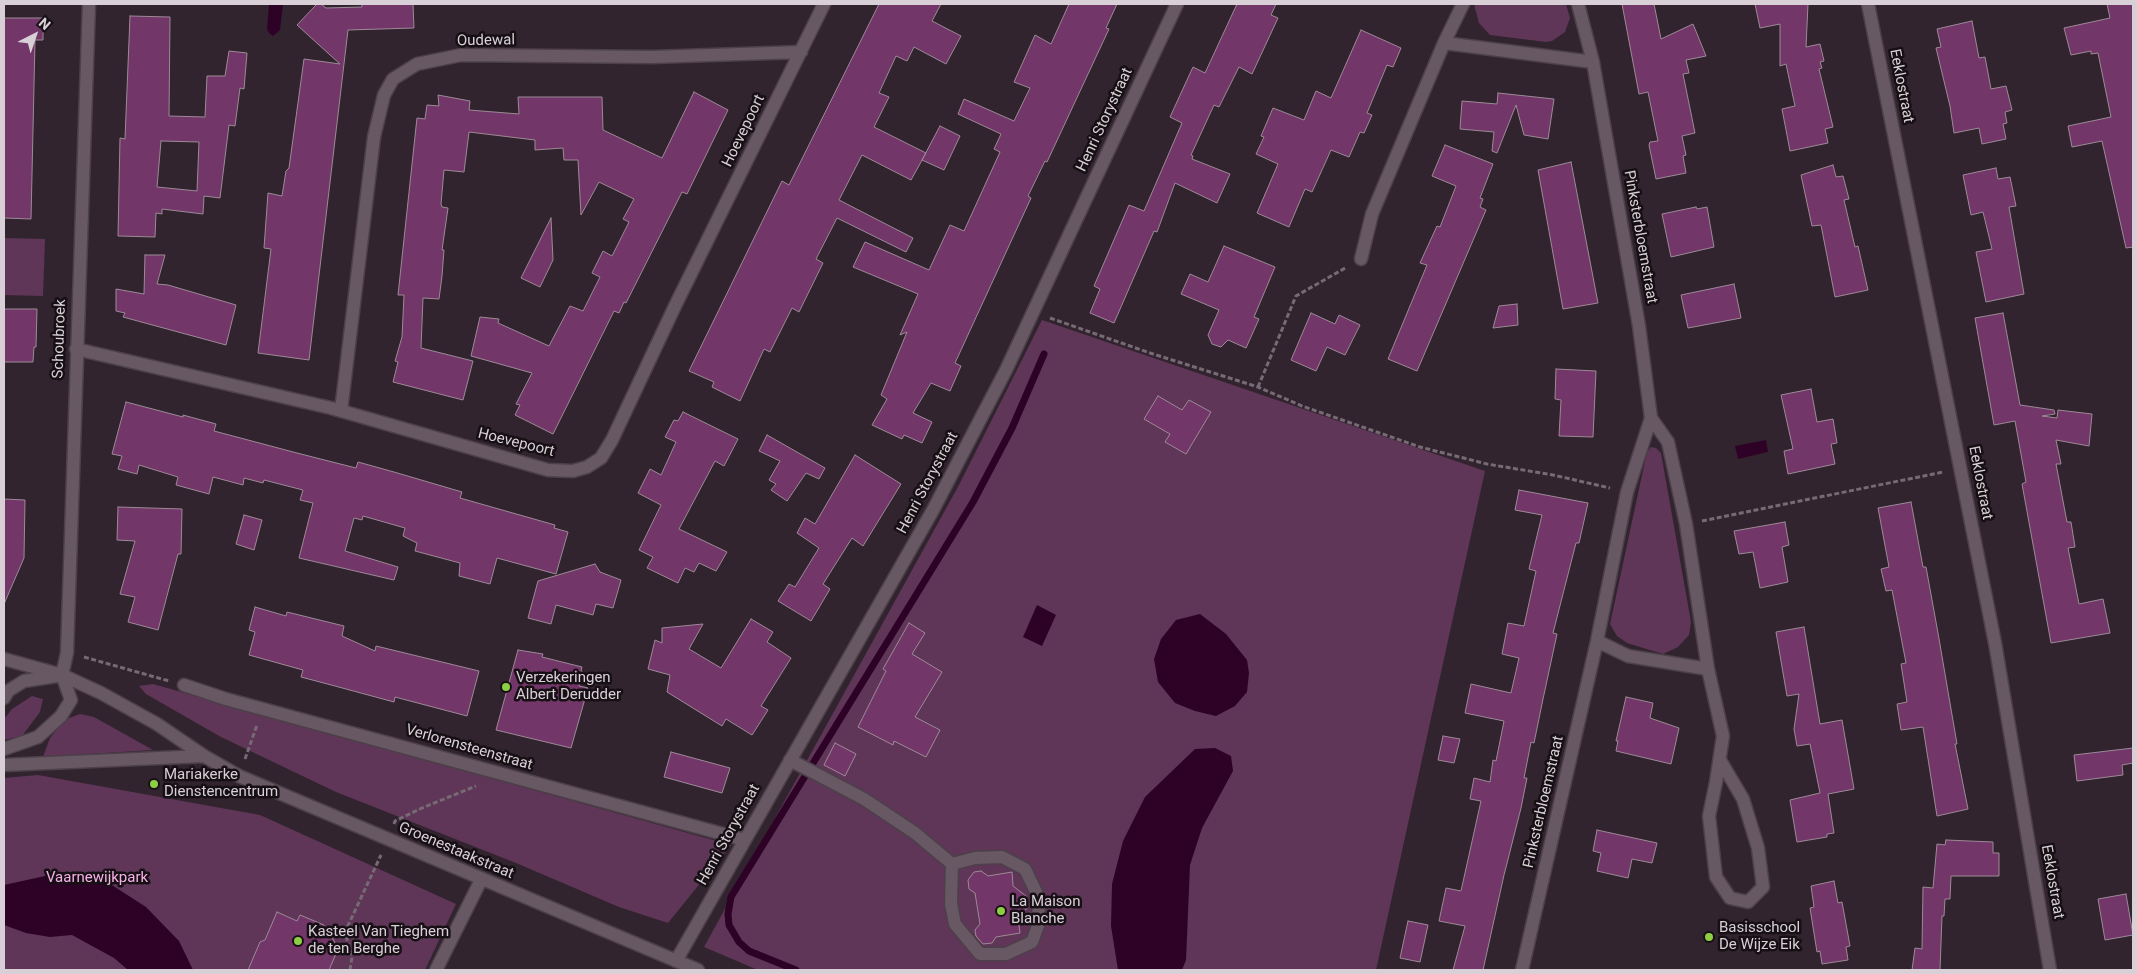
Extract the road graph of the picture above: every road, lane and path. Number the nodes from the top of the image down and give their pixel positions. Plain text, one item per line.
1 (89, 4) edge
2 (824, 4) edge
3 (1177, 4) edge
4 (1463, 4) edge
5 (1578, 4) edge
6 (1868, 4) edge
7 (1444, 43) junction
8 (801, 52) junction
9 (1593, 62) junction
10 (1361, 259) joint
11 (1033, 312) junction
12 (76, 349) junction
13 (1258, 387) junction
14 (341, 411) junction
15 (1651, 418) junction
16 (1961, 469) junction
17 (1628, 492) junction
18 (1686, 524) junction
19 (1597, 641) junction
20 (67, 652) junction
21 (4, 659) edge
22 (1708, 669) junction
23 (62, 675) junction
24 (184, 685) joint
25 (4, 698) edge
26 (263, 709) junction
27 (4, 749) edge
28 (204, 756) junction
29 (1720, 760) junction
30 (795, 763) junction
31 (4, 765) edge
32 (501, 774) junction
33 (239, 776) junction
34 (388, 840) junction
35 (745, 840) junction
36 (952, 864) junction
37 (481, 880) junction
38 (676, 961) junction
39 (350, 970) edge
40 (436, 970) edge
41 (698, 970) edge
42 (1522, 970) edge
43 (2050, 970) edge

1 - 12 street, Schoubroek
2 - 8 street, Hoevepoort
3 - 11 street, Henri Storystraat
4 - 7 street
5 - 9 street, Pinksterbloemstraat
6 - 16 street, Eeklostraat
7 - 9 street
7 - 10 street
8 - 14 street, Hoevepoort
8 - 14 street, Oudewal
9 - 15 street, Pinksterbloemstraat
10 - 13 path
11 - 13 path
11 - 30 street, Henri Storystraat
12 - 14 street, Hoevepoort
12 - 20 street, Schoubroek
13 - 17 path
15 - 17 street, Pinksterbloemstraat
15 - 18 street, Pinksterbloemstraat
16 - 18 path
16 - 43 street, Eeklostraat
17 - 19 street, Pinksterbloemstraat
18 - 22 street, Pinksterbloemstraat
19 - 22 street
19 - 42 street, Pinksterbloemstraat
20 - 23 street, Schoubroek
20 - 24 path
21 - 23 street, Groenestaakstraat
22 - 29 street, Pinksterbloemstraat
23 - 25 street
23 - 27 street
23 - 28 street, Groenestaakstraat
24 - 26 street, Verlorensteenstraat
26 - 32 street, Verlorensteenstraat
26 - 33 path
28 - 31 street
28 - 33 street, Groenestaakstraat
29 - 29 street, Pinksterbloemstraat
30 - 35 street, Henri Storystraat
30 - 36 street
32 - 34 path
32 - 35 street, Verlorensteenstraat
33 - 34 street, Groenestaakstraat
34 - 37 street, Groenestaakstraat
34 - 39 path
35 - 38 street, Henri Storystraat
36 - 36 street
37 - 38 street, Groenestaakstraat
37 - 40 street
38 - 41 street, Groenestaakstraat

